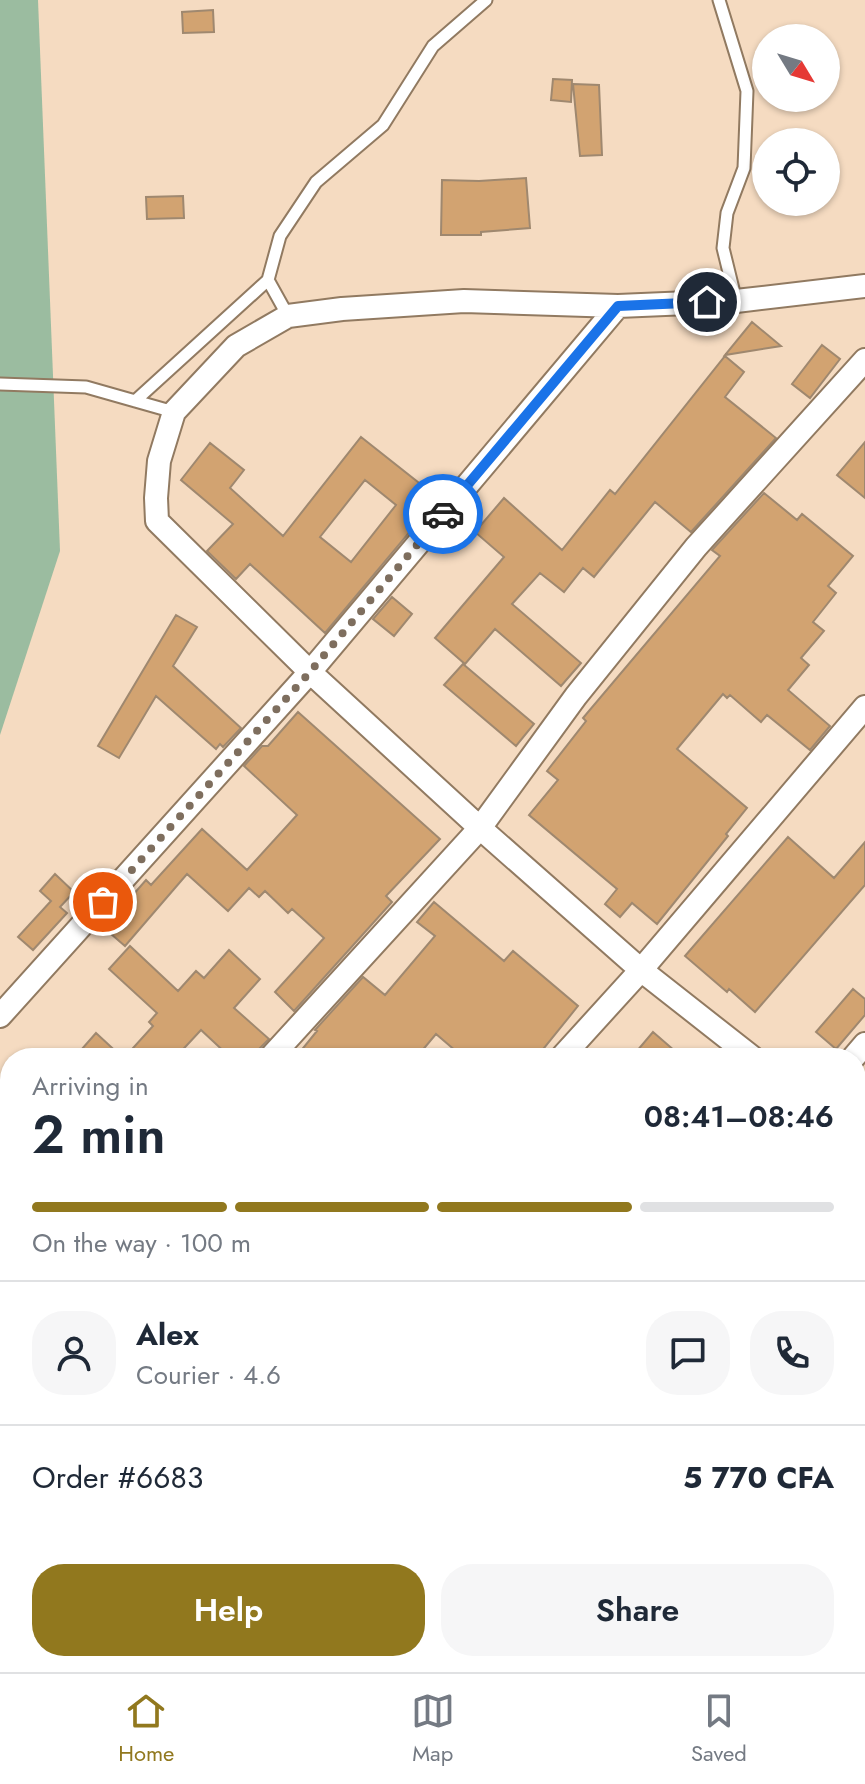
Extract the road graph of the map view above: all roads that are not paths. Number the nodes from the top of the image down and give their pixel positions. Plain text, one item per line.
1 (486, 0) edge
2 (719, 0) edge
3 (268, 280) junction
4 (865, 286) edge
5 (736, 301) junction
6 (618, 306) junction
7 (288, 316) junction
8 (865, 360) edge
9 (0, 384) edge
10 (135, 401) junction
11 (174, 412) junction
12 (310, 672) junction
13 (865, 707) edge
14 (480, 828) junction
15 (641, 970) junction
16 (0, 1016) edge
17 (279, 1048) edge
18 (570, 1048) edge
19 (740, 1048) edge

1 - 3 lane
2 - 5 lane
3 - 7 lane
3 - 10 lane
4 - 5 street
5 - 6 street
6 - 7 street
6 - 12 street
7 - 11 street
8 - 14 street
9 - 10 lane
10 - 11 lane
11 - 12 street
12 - 14 street
12 - 16 street
13 - 15 street
14 - 15 street
14 - 17 street
15 - 18 street
15 - 19 street

